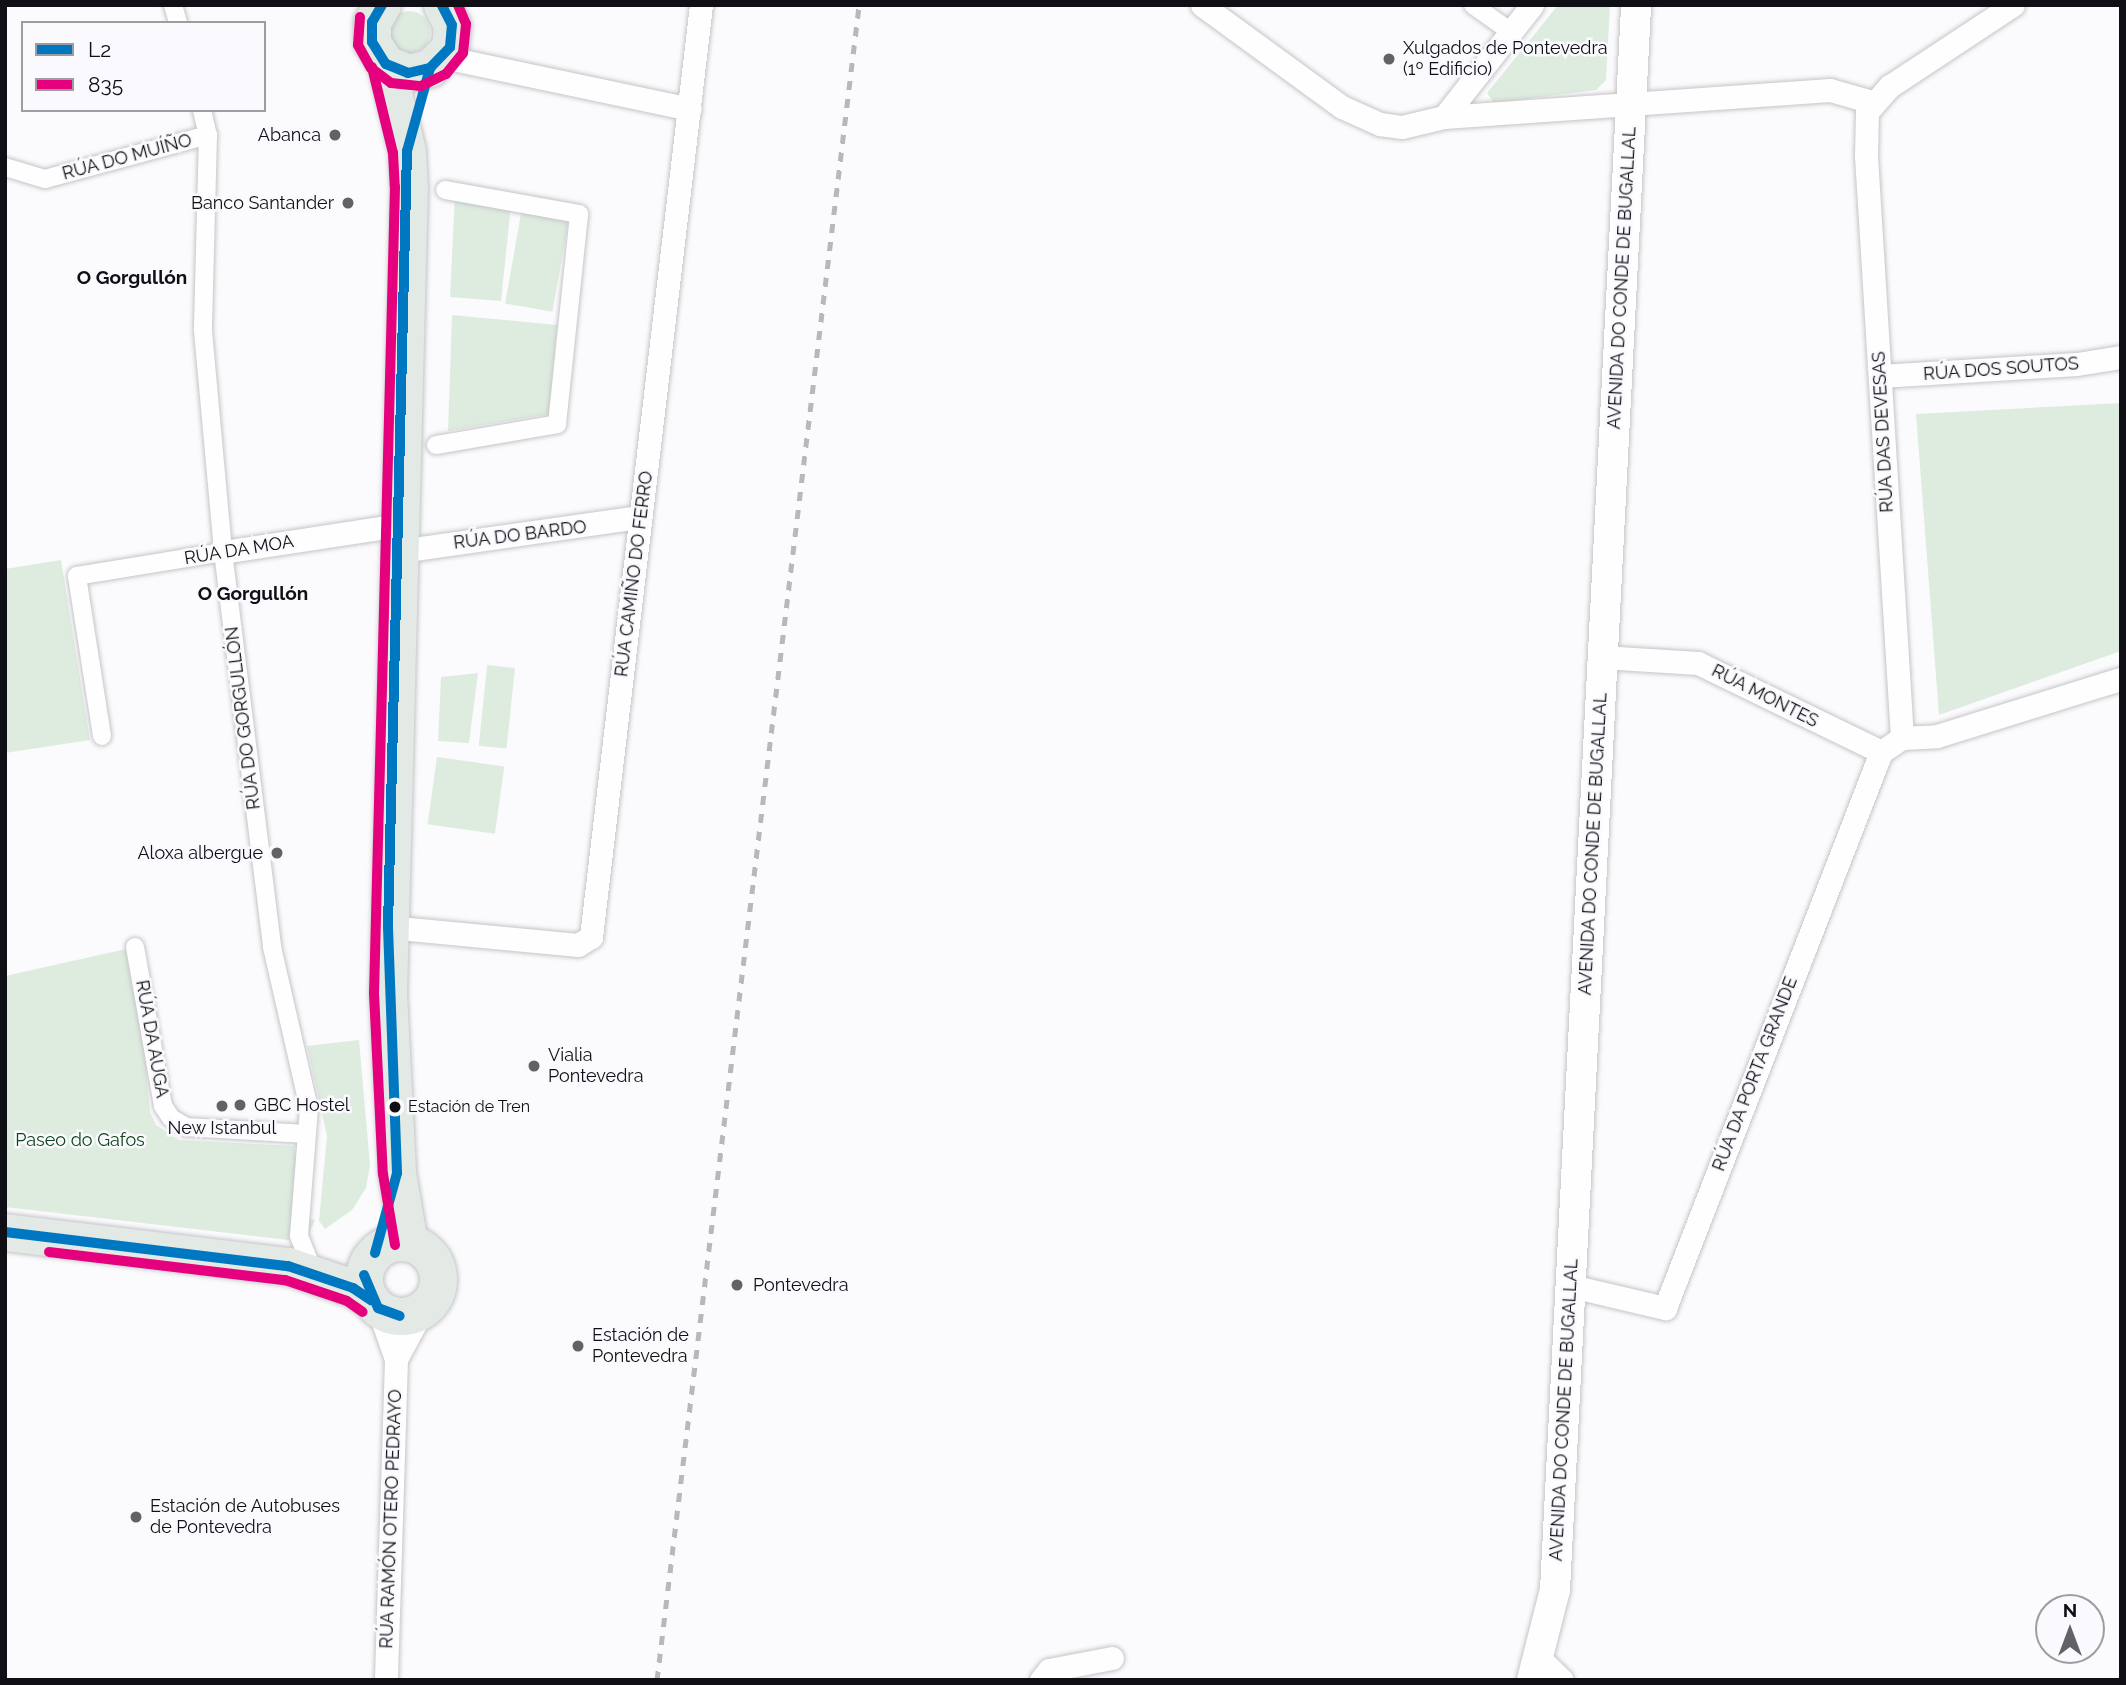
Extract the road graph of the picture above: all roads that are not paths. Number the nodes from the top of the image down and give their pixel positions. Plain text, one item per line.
1 (382, 5) edge
2 (701, 5) edge
3 (1202, 5) edge
4 (1473, 5) edge
5 (1532, 5) edge
6 (1636, 5) edge
7 (2013, 5) edge
8 (447, 32) edge
9 (1511, 32) junction
10 (386, 64) junction
11 (1631, 102) junction
12 (1872, 102) junction
13 (690, 109) junction
14 (202, 112) edge
15 (1444, 117) junction
16 (208, 135) junction
17 (407, 150) junction
18 (5, 167) edge
19 (444, 190) dead end
20 (2121, 357) edge
21 (1880, 376) junction
22 (436, 445) dead end
23 (640, 517) junction
24 (400, 538) junction
25 (223, 552) junction
26 (1602, 657) junction
27 (2120, 679) edge
28 (102, 736) dead end
29 (1902, 738) junction
30 (1881, 751) junction
31 (388, 927) junction
32 (135, 947) dead end
33 (306, 1134) junction
34 (5, 1232) edge
35 (385, 1251) junction
36 (304, 1268) junction
37 (1571, 1286) junction
38 (374, 1304) junction
39 (422, 1310) junction
40 (396, 1359) junction
41 (1112, 1658) dead end
42 (1536, 1669) edge
43 (386, 1680) edge
44 (1041, 1680) edge
45 (1562, 1680) edge

1 - 10 main road
2 - 13 street, RÚA CAMIÑO DO FERRO
3 - 15 street
4 - 9 street
5 - 9 street
6 - 11 street, AVENIDA DO CONDE DE BUGALLAL
7 - 12 street
8 - 10 main road
8 - 13 street
8 - 17 main road
9 - 15 street
10 - 17 main road
11 - 12 street
11 - 15 street
11 - 26 street, AVENIDA DO CONDE DE BUGALLAL
12 - 21 street, RÚA DAS DEVESAS
13 - 23 street, RÚA CAMIÑO DO FERRO
14 - 16 street, RÚA DO GORGULLÓN
16 - 18 street, RÚA DO MUÍÑO
16 - 25 street, RÚA DO GORGULLÓN
17 - 24 main road
19 - 22 street
20 - 21 street, RÚA DOS SOUTOS
21 - 29 street, RÚA DAS DEVESAS
23 - 24 street, RÚA DO BARDO
23 - 31 street, RÚA CAMIÑO DO FERRO
24 - 25 street, RÚA DA MOA
24 - 31 main road
25 - 28 street, RÚA DA MOA
25 - 33 street, RÚA DO GORGULLÓN
26 - 30 street, RÚA MONTES
26 - 37 street, AVENIDA DO CONDE DE BUGALLAL
27 - 29 street
29 - 30 street
30 - 37 street, RÚA DA PORTA GRANDE
31 - 35 main road
32 - 33 street, RÚA DA AUGA
33 - 36 street, RÚA DO GORGULLÓN
34 - 36 main road
35 - 36 main road
35 - 38 main road
35 - 39 main road
36 - 38 main road
37 - 42 street, AVENIDA DO CONDE DE BUGALLAL
38 - 39 main road
38 - 40 street, RÚA RAMÓN OTERO PEDRAYO
39 - 40 street, RÚA RAMÓN OTERO PEDRAYO
40 - 43 street, RÚA RAMÓN OTERO PEDRAYO
41 - 44 street
42 - 45 street

